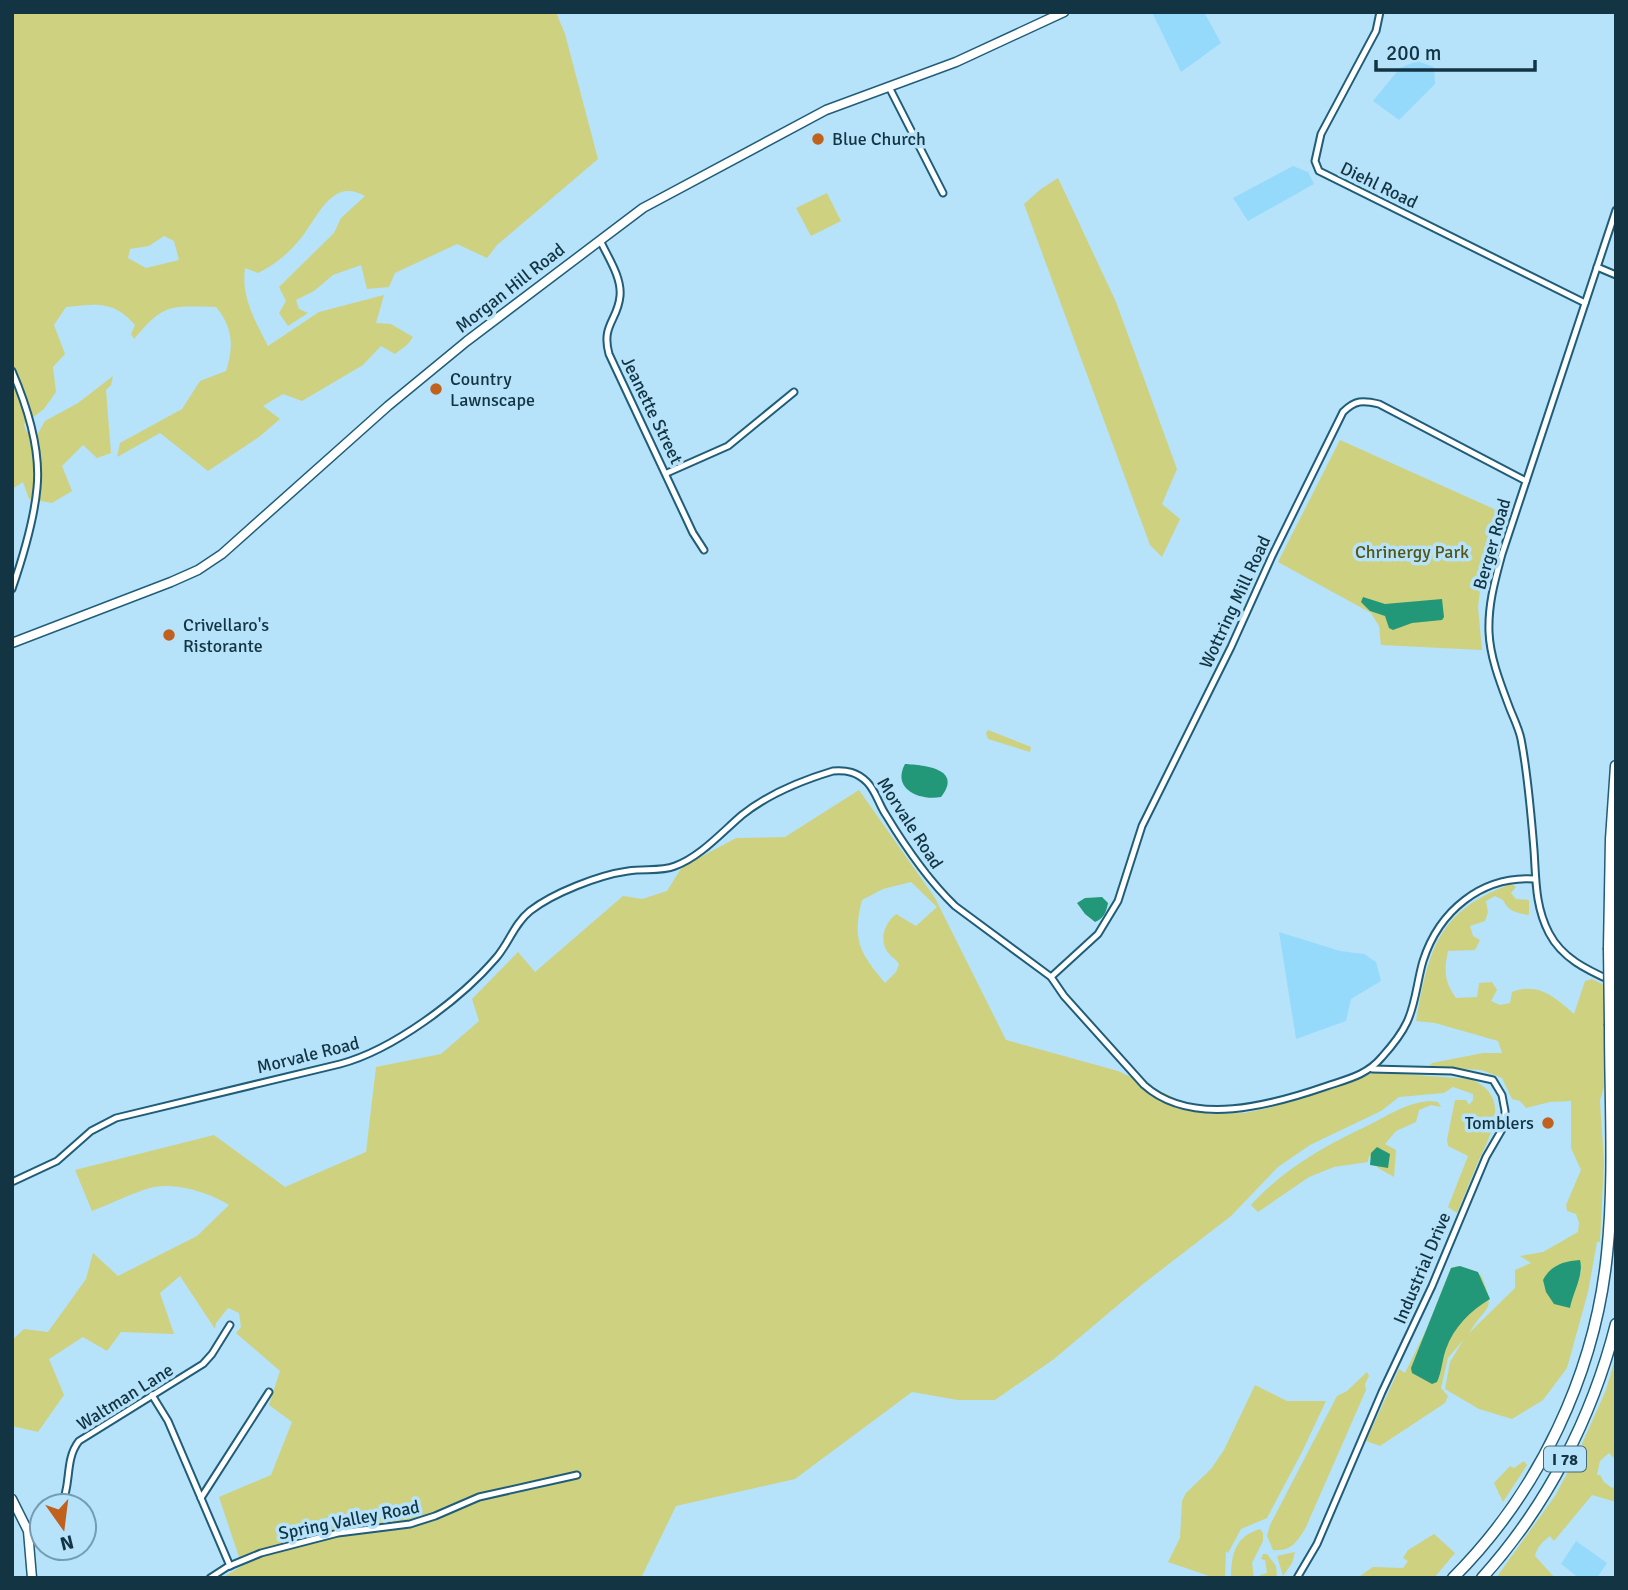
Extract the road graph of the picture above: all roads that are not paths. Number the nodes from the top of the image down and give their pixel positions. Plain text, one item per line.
1 (1064, 12) edge
2 (1380, 12) edge
3 (889, 87) junction
4 (943, 192) dead end
5 (1616, 211) edge
6 (600, 240) junction
7 (1597, 267) junction
8 (1616, 275) edge
9 (1585, 303) junction
10 (12, 370) edge
11 (794, 392) dead end
12 (667, 473) junction
13 (1526, 481) junction
14 (704, 550) dead end
15 (12, 589) edge
16 (12, 643) edge
17 (1616, 766) edge
18 (1534, 879) junction
19 (1051, 977) junction
20 (1616, 983) edge
21 (1372, 1069) junction
22 (12, 1182) edge
23 (1616, 1324) edge
24 (230, 1325) dead end
25 (269, 1392) dead end
26 (152, 1395) junction
27 (577, 1475) dead end
28 (66, 1492) edge
29 (201, 1498) junction
30 (12, 1499) edge
31 (28, 1529) edge
32 (230, 1566) junction
33 (210, 1578) edge
34 (1297, 1578) edge
35 (1453, 1578) edge
36 (1482, 1578) edge

1 - 3 main road, Morgan Hill Road
2 - 9 street, Diehl Road
3 - 4 street
3 - 6 main road, Morgan Hill Road
5 - 7 street, Berger Road
6 - 12 street, Jeanette Street
6 - 16 main road, Morgan Hill Road
7 - 8 street
7 - 9 street, Berger Road
9 - 13 street, Berger Road
10 - 15 street
11 - 12 street
12 - 14 street, Jeanette Street
13 - 18 street, Berger Road
13 - 19 street, Wottring Mill Road
17 - 35 highway, I 78, bridge
18 - 20 street, Berger Road
18 - 21 street, Morvale Road
19 - 21 street, Morvale Road
19 - 22 street, Morvale Road
21 - 34 street, Industrial Drive
23 - 36 highway, I 78
24 - 26 street, Waltman Lane
25 - 29 street
26 - 28 street, Waltman Lane
26 - 29 street
27 - 32 street, Spring Valley Road
29 - 32 street
30 - 31 main road
32 - 33 street, Spring Valley Road

